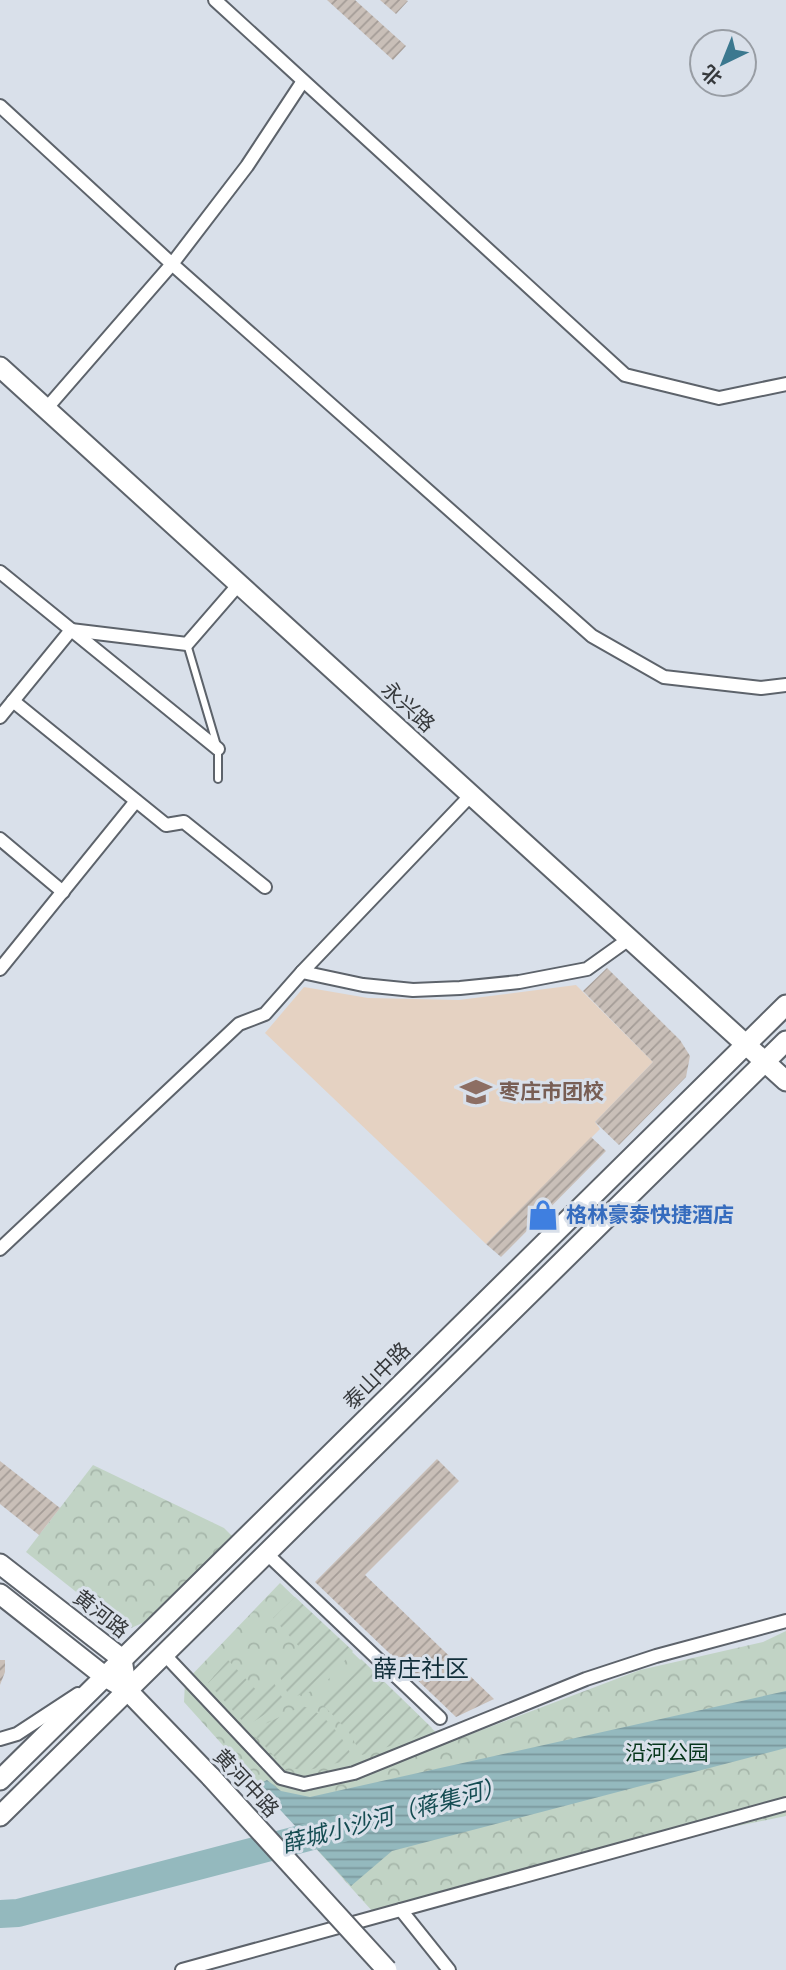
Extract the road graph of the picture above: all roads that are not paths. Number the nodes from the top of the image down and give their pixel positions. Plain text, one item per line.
1 (215, 0) edge
2 (303, 81) junction
3 (0, 106) edge
4 (172, 264) junction
5 (0, 367) edge
6 (786, 384) edge
7 (47, 409) junction
8 (0, 572) edge
9 (239, 584) junction
10 (71, 630) junction
11 (187, 644) junction
12 (786, 685) edge
13 (13, 701) junction
14 (0, 717) edge
15 (218, 749) junction
16 (218, 779) dead end
17 (471, 795) junction
18 (136, 801) junction
19 (0, 838) edge
20 (265, 887) dead end
21 (63, 892) junction
22 (629, 939) junction
23 (0, 969) edge
24 (302, 972) junction
25 (786, 1005) edge
26 (786, 1041) edge
27 (746, 1045) junction
28 (765, 1062) junction
29 (786, 1081) edge
30 (0, 1249) edge
31 (266, 1553) junction
32 (0, 1564) edge
33 (0, 1594) edge
34 (786, 1621) edge
35 (164, 1654) junction
36 (122, 1659) junction
37 (104, 1676) junction
38 (127, 1690) junction
39 (440, 1718) dead end
40 (0, 1739) edge
41 (0, 1780) edge
42 (786, 1804) edge
43 (2, 1814) edge
44 (401, 1910) junction
45 (182, 1970) edge
46 (387, 1970) edge
47 (449, 1970) edge

1 - 2 street
2 - 4 street
2 - 6 street
3 - 4 street
4 - 7 street
4 - 12 street
5 - 7 main road, 永兴路
7 - 9 main road, 永兴路
8 - 10 street
9 - 11 street
9 - 17 main road, 永兴路
10 - 11 street
10 - 13 street
10 - 15 street
11 - 15 lane
13 - 14 street
13 - 18 street
15 - 16 lane
17 - 22 main road, 永兴路
17 - 24 street
18 - 20 street
18 - 21 street
19 - 21 street
21 - 23 street
22 - 24 street
22 - 27 main road, 永兴路
24 - 30 street
25 - 27 main road, 泰山中路
26 - 28 main road
27 - 28 main road, 永兴路
27 - 36 main road, 泰山中路
28 - 29 main road, 永兴路
28 - 31 main road
31 - 35 main road
31 - 39 street
32 - 36 main road, 黄河路
33 - 37 main road
34 - 35 street
35 - 38 main road
36 - 37 main road, 泰山中路
36 - 38 main road, 黄河路
37 - 38 main road
37 - 40 street
37 - 41 main road, 泰山中路
38 - 43 main road
38 - 46 main road, 黄河中路, bridge
42 - 44 street
44 - 45 street
44 - 47 street

